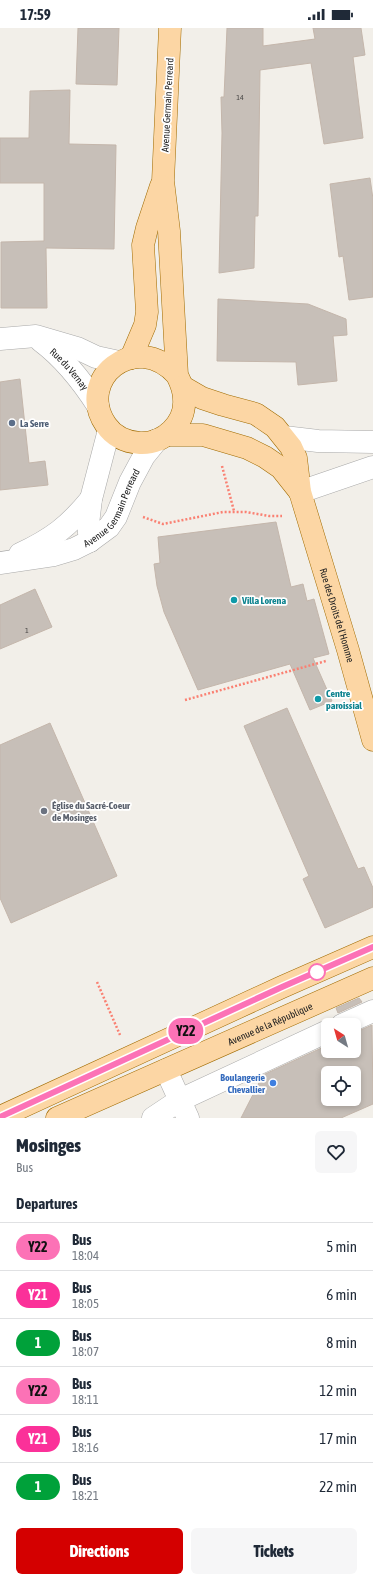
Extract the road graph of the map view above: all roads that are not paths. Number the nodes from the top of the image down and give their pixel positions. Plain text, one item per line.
1 (170, 28) edge
2 (163, 181) junction
3 (36, 336) junction
4 (0, 339) edge
5 (125, 360) junction
6 (180, 381) junction
7 (98, 406) junction
8 (109, 430) junction
9 (162, 437) junction
10 (284, 437) junction
11 (373, 442) edge
12 (373, 467) edge
13 (300, 492) junction
14 (91, 499) junction
15 (90, 541) junction
16 (4, 562) edge
17 (373, 740) edge
18 (373, 947) edge
19 (373, 978) edge
20 (373, 1011) edge
21 (358, 1018) edge
22 (321, 1036) edge
23 (166, 1070) junction
24 (184, 1109) edge
25 (0, 1117) edge
26 (57, 1118) edge
27 (153, 1118) edge

1 - 2 main road, Avenue Germain Perreard
2 - 5 main road, Avenue Germain Perreard
2 - 6 main road, Avenue Germain Perreard
3 - 4 street, Rue du Vernay
3 - 5 street, Rue du Vernay
3 - 7 street, Rue du Vernay
5 - 6 main road
5 - 7 main road
6 - 9 main road
6 - 10 main road, Rue des Droits de l'Homme
7 - 8 main road
8 - 9 main road
8 - 14 street, Avenue Germain Perreard
9 - 13 main road, Rue des Droits de l'Homme
9 - 15 street, Avenue Germain Perreard
10 - 11 street
10 - 13 main road, Rue des Droits de l'Homme
12 - 13 street
13 - 17 main road, Rue des Droits de l'Homme
14 - 15 street, Avenue Germain Perreard
14 - 16 street
15 - 16 street
18 - 25 main road
19 - 23 main road, Avenue de la République
20 - 21 street
22 - 24 street
23 - 24 street
23 - 26 main road, Avenue de la République
24 - 27 street

